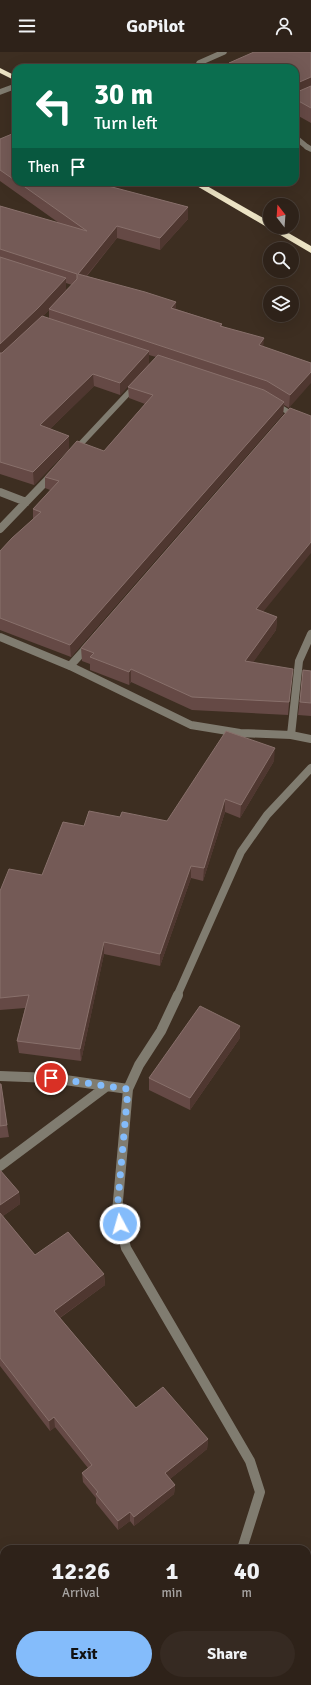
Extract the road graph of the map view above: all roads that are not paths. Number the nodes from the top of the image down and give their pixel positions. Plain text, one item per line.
1 (224, 52) edge
2 (200, 64) edge
3 (0, 70) edge
4 (12, 77) edge
5 (12, 88) edge
6 (0, 92) edge
7 (299, 140) edge
8 (310, 147) edge
9 (201, 186) edge
10 (263, 222) edge
11 (283, 234) edge
12 (311, 250) edge
13 (142, 379) edge
14 (271, 402) edge
15 (290, 413) junction
16 (285, 419) edge
17 (311, 420) edge
18 (68, 457) edge
19 (58, 469) edge
20 (0, 492) edge
21 (26, 502) junction
22 (0, 529) edge
23 (311, 634) edge
24 (0, 637) edge
25 (91, 642) edge
26 (70, 666) junction
27 (291, 735) junction
28 (311, 739) edge
29 (311, 768) edge
30 (0, 1076) edge
31 (107, 1086) junction
32 (128, 1089) junction
33 (0, 1166) edge
34 (243, 1545) edge

1 - 2 street
3 - 4 highway
5 - 6 street
7 - 8 street
9 - 10 highway
11 - 12 highway
13 - 18 street
14 - 15 street
15 - 16 street
15 - 17 street
19 - 21 street
20 - 21 street
21 - 22 street
23 - 27 street
24 - 26 street
25 - 26 street
26 - 27 street
27 - 28 street
29 - 32 street
30 - 31 street
31 - 32 street
31 - 33 street
32 - 34 street

